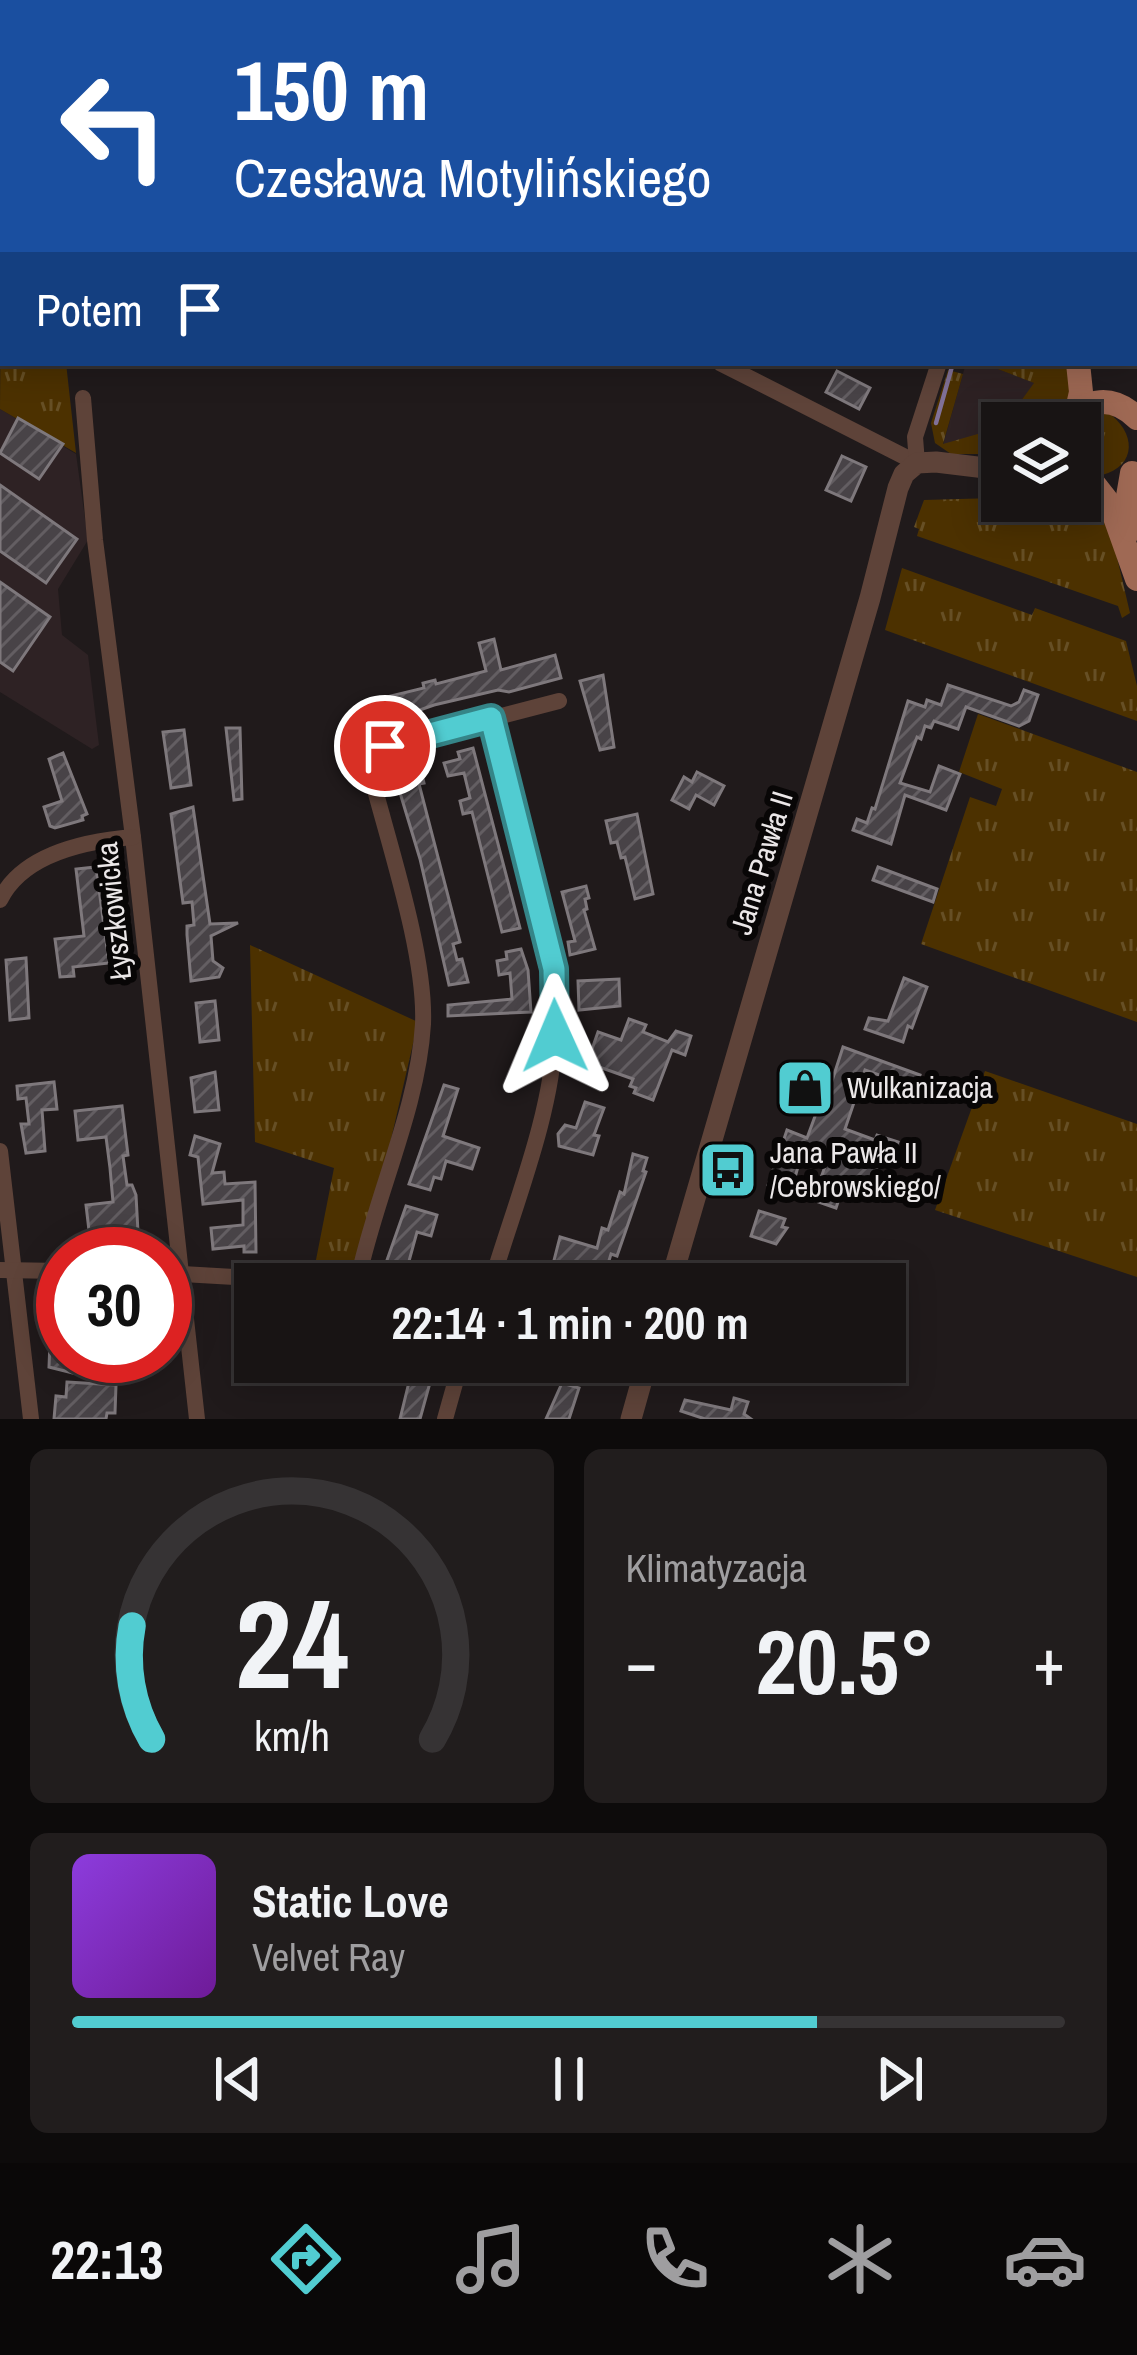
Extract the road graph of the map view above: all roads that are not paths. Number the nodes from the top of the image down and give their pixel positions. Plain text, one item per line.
1 (726, 366) edge
2 (938, 366) edge
3 (1078, 366) edge
4 (1092, 366) edge
5 (83, 398) dead end
6 (1109, 401) junction
7 (1077, 402) edge
8 (1092, 402) edge
9 (1136, 416) edge
10 (917, 463) junction
11 (981, 465) edge
12 (1135, 470) edge
13 (1101, 483) edge
14 (1101, 495) edge
15 (1136, 574) edge
16 (559, 701) dead end
17 (491, 718) junction
18 (133, 837) junction
19 (0, 900) edge
20 (0, 1151) edge
21 (169, 1227) edge
22 (361, 1263) edge
23 (497, 1263) edge
24 (676, 1263) edge
25 (7, 1270) edge
26 (192, 1275) edge
27 (234, 1277) edge
28 (191, 1383) edge
29 (455, 1383) edge
30 (641, 1383) edge
31 (31, 1419) edge
32 (197, 1419) edge
33 (446, 1419) edge
34 (631, 1419) edge

1 - 10 street
2 - 10 street, Jana Pawła II
3 - 7 main road
4 - 6 main road
5 - 18 street, Łyszkowicka
6 - 8 main road
6 - 9 main road
10 - 11 street
10 - 24 street, Jana Pawła II
12 - 13 main road
12 - 15 main road
14 - 15 main road
16 - 17 street
17 - 22 street
17 - 23 street
18 - 19 street
18 - 21 street, Łyszkowicka
20 - 25 street
25 - 31 street
26 - 27 street
28 - 32 street, Łyszkowicka
29 - 33 street
30 - 34 street

